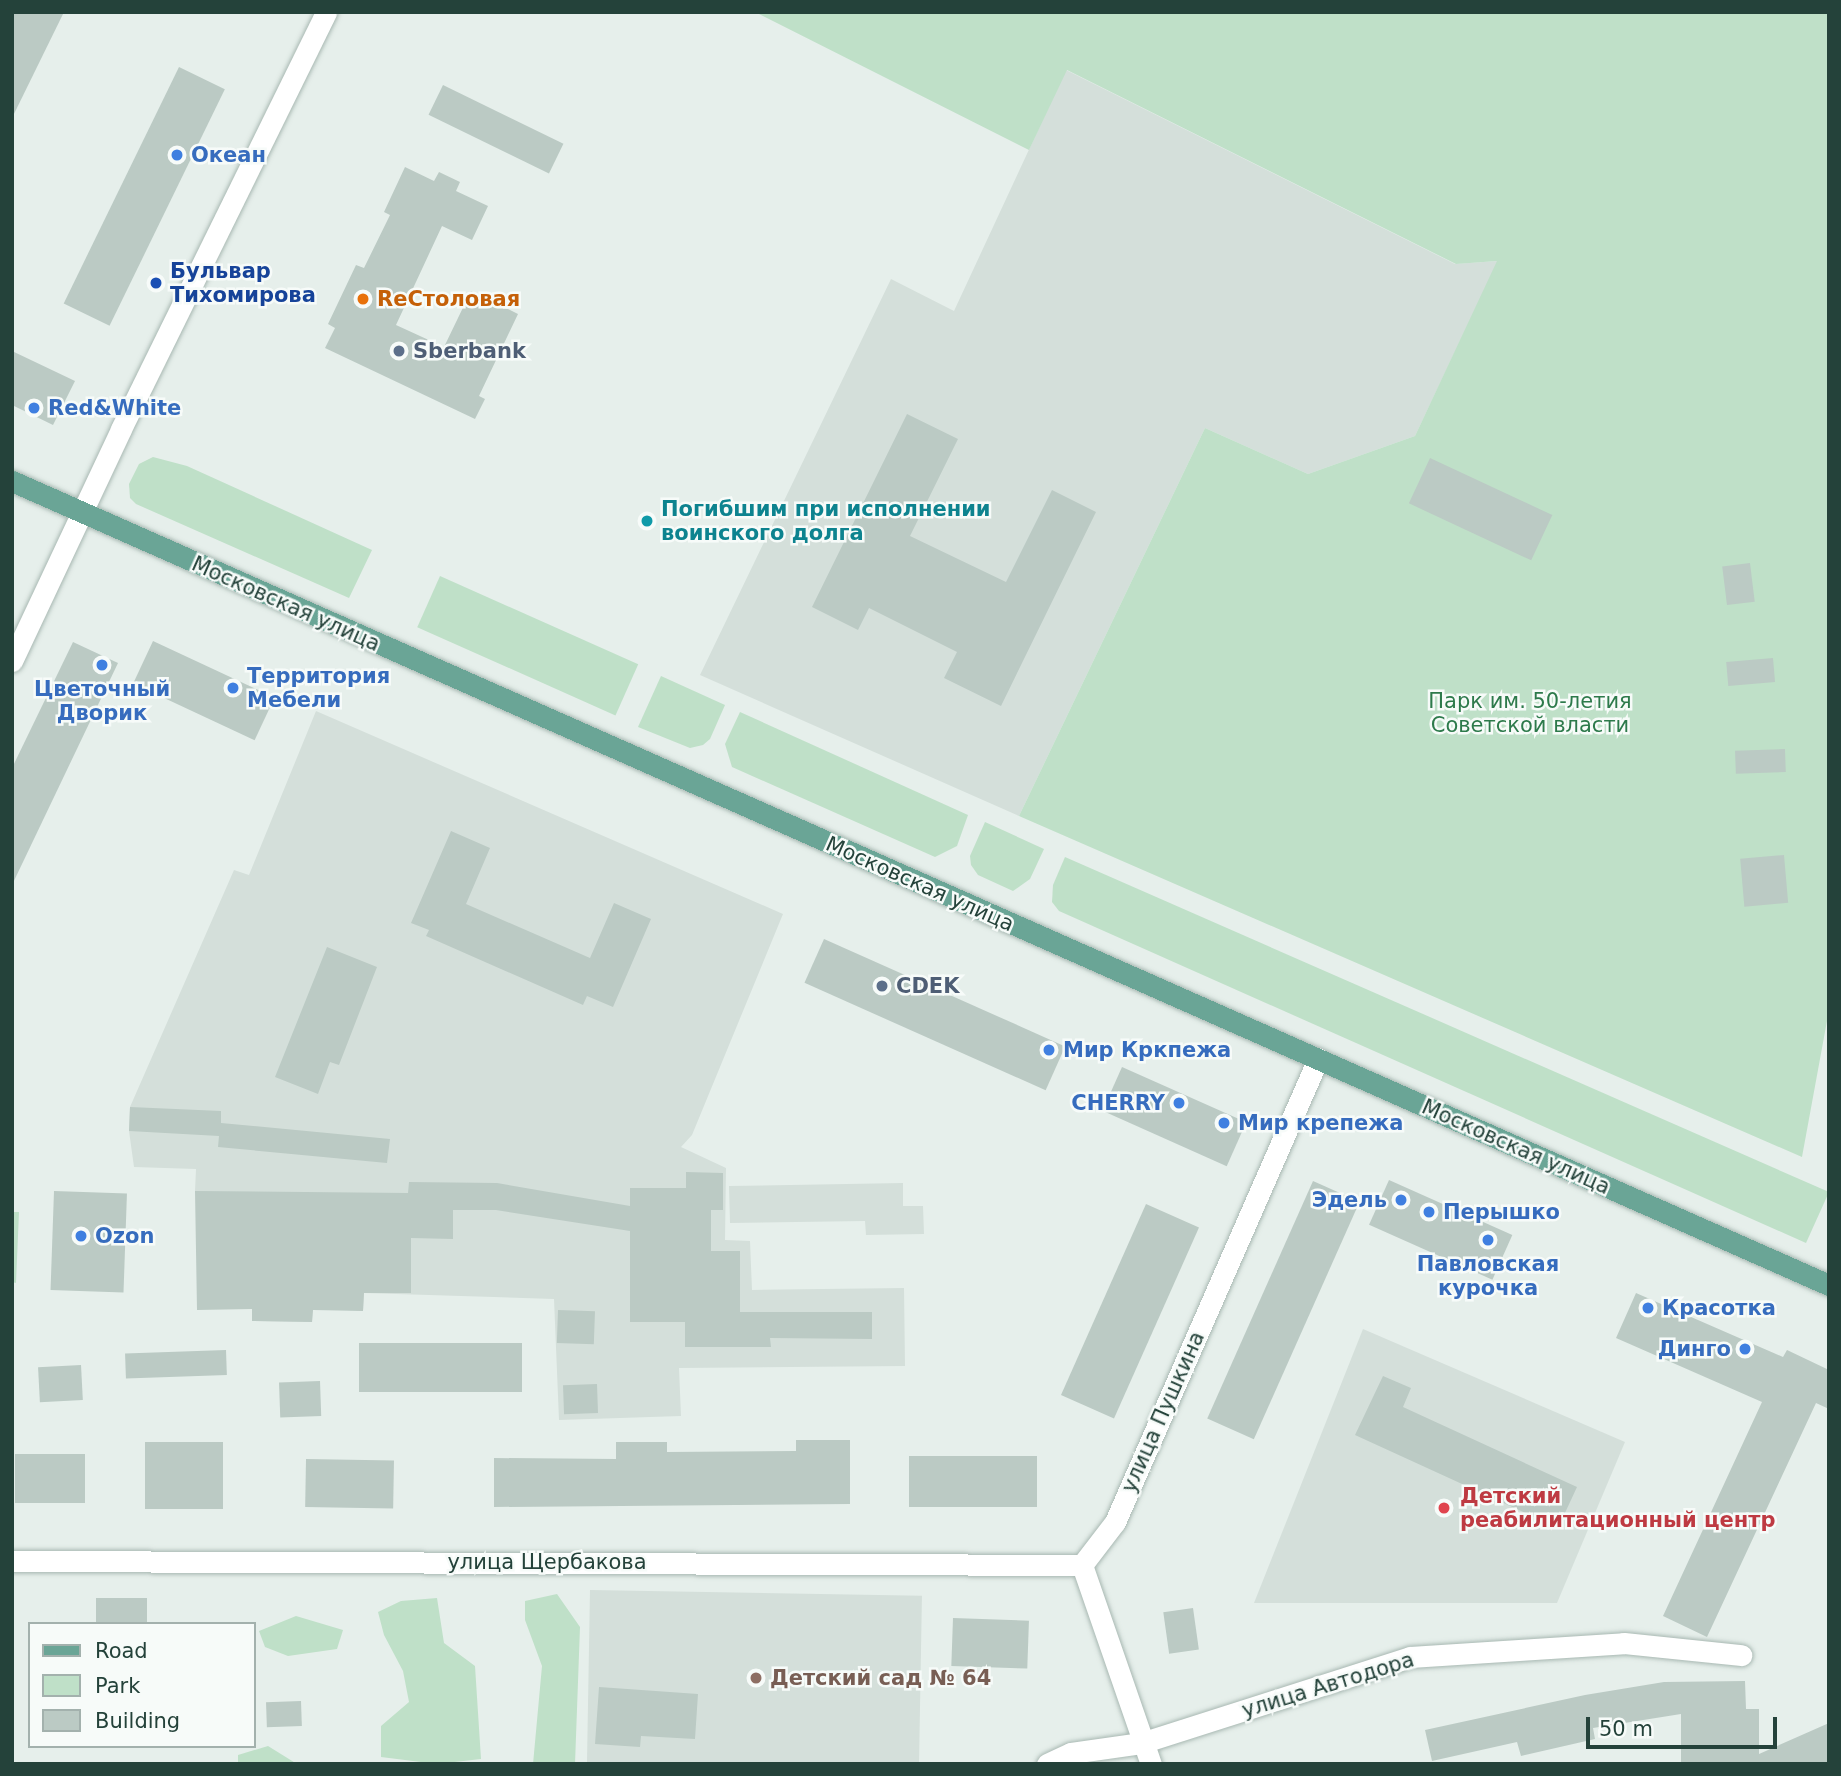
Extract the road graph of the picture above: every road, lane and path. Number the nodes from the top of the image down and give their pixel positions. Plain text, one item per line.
1 (326, 12) edge
2 (12, 481) edge
3 (83, 514) junction
4 (12, 661) edge
5 (1318, 1059) junction
6 (1829, 1285) edge
7 (12, 1561) edge
8 (1082, 1565) junction
9 (1741, 1655) dead end
10 (1141, 1743) junction
11 (1046, 1764) edge
12 (1151, 1764) edge

1 - 3 street
2 - 3 main road, Московская улица
3 - 4 street
3 - 5 main road, Московская улица
5 - 6 main road, Московская улица
5 - 8 street, улица Пушкина
7 - 8 street, улица Щербакова
8 - 10 street
9 - 10 street, улица Автодора
10 - 11 street, улица Автодора
10 - 12 street

